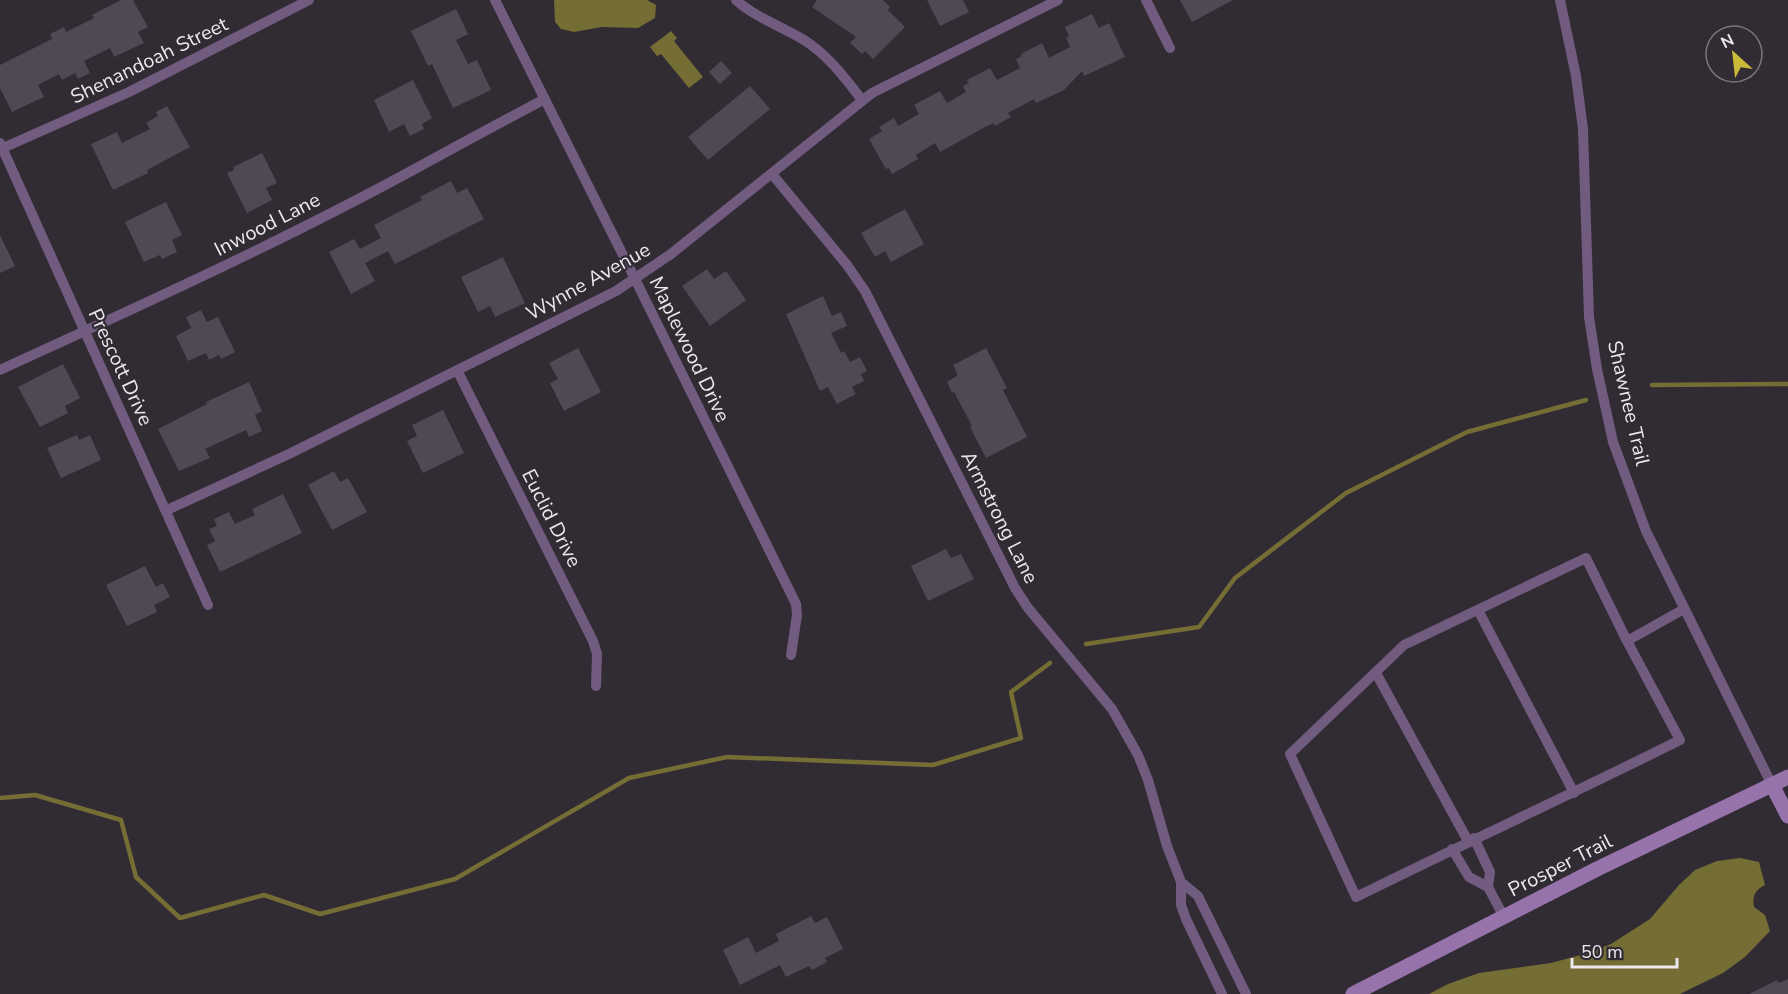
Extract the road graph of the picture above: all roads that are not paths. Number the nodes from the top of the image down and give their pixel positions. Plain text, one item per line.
1 (309, 0) edge
2 (495, 0) edge
3 (736, 0) edge
4 (1059, 0) edge
5 (1146, 0) edge
6 (1560, 0) edge
7 (1170, 48) dead end
8 (546, 99) junction
9 (862, 100) junction
10 (1, 146) edge
11 (772, 174) junction
12 (635, 279) junction
13 (84, 331) junction
14 (0, 370) edge
15 (457, 370) junction
16 (167, 510) junction
17 (208, 605) dead end
18 (1684, 609) junction
19 (1478, 610) junction
20 (1627, 641) junction
21 (791, 655) dead end
22 (1376, 673) junction
23 (596, 686) dead end
24 (1788, 777) edge
25 (1772, 785) junction
26 (1574, 793) junction
27 (1788, 816) edge
28 (1471, 840) junction
29 (1452, 849) junction
30 (1180, 882) junction
31 (1488, 886) junction
32 (1504, 917) junction
33 (1222, 994) edge
34 (1246, 994) edge
35 (1353, 994) edge

1 - 10 street, Shenandoah Street
2 - 8 street, Maplewood Drive
3 - 9 street
4 - 9 street, Wynne Avenue
5 - 7 street
6 - 18 street, Shawnee Trail
8 - 12 street, Maplewood Drive
8 - 13 street, Inwood Lane
9 - 11 street, Wynne Avenue
10 - 13 street, Prescott Drive
11 - 12 street, Wynne Avenue
11 - 30 street, Armstrong Lane
12 - 15 street, Wynne Avenue
12 - 21 street, Maplewood Drive
13 - 14 street, Inwood Lane
13 - 16 street, Prescott Drive
15 - 16 street, Wynne Avenue
15 - 23 street, Euclid Drive
16 - 17 street, Prescott Drive
18 - 20 street
18 - 25 street, Shawnee Trail
19 - 20 street
19 - 22 street
19 - 26 street
20 - 26 street
22 - 28 street
22 - 29 street
24 - 25 street, Prosper Trail
25 - 27 street, Shawnee Trail
25 - 32 street, Prosper Trail
26 - 28 street
28 - 29 street
28 - 31 street
29 - 31 street
30 - 33 street, Armstrong Lane
30 - 34 street, Armstrong Lane
31 - 32 street
32 - 35 street, Prosper Trail

